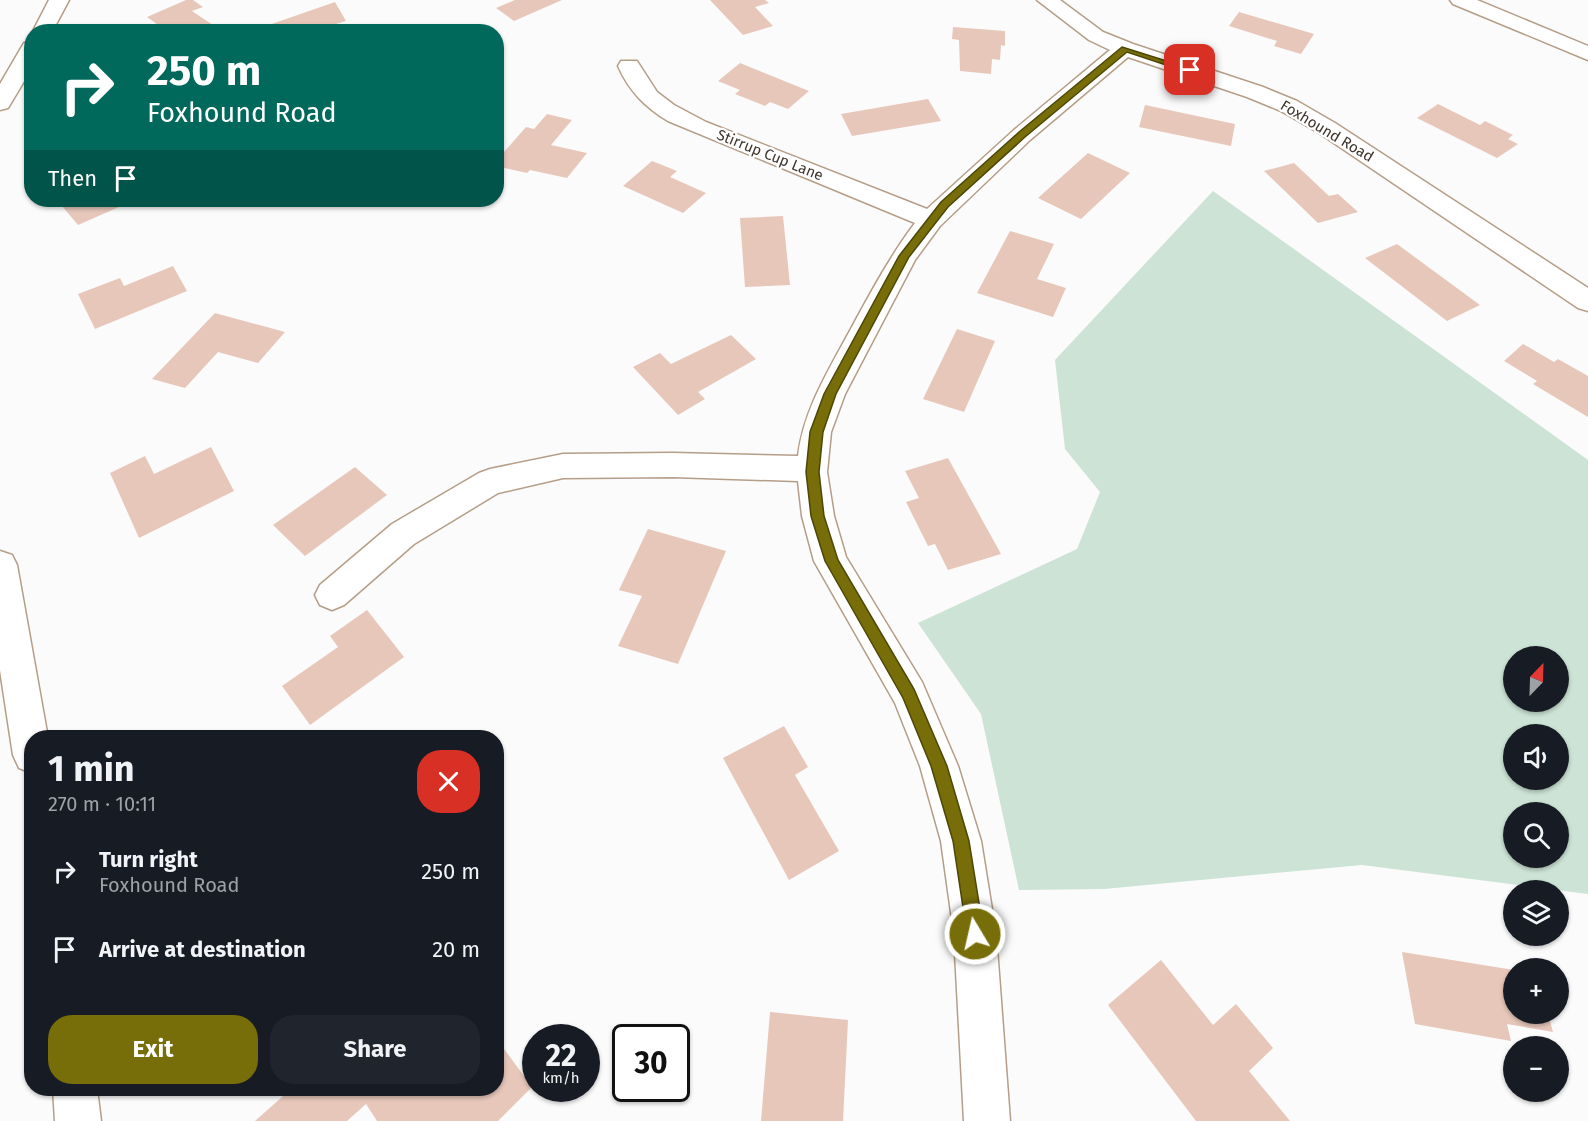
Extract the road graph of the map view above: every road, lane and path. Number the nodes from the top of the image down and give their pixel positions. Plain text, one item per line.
1 (59, 0) edge
2 (1047, 0) edge
3 (1460, 0) edge
4 (46, 24) edge
5 (1125, 49) junction
6 (1588, 54) edge
7 (24, 62) edge
8 (630, 66) dead end
9 (0, 103) edge
10 (931, 220) junction
11 (1588, 301) edge
12 (813, 469) junction
13 (0, 565) edge
14 (332, 596) dead end
15 (28, 730) edge
16 (76, 1096) edge
17 (78, 1121) edge
18 (987, 1121) edge

1 - 4 street
2 - 5 street, Foxhound Road
3 - 6 street
5 - 10 street
5 - 11 street, Foxhound Road
7 - 9 street
8 - 10 street, Stirrup Cup Lane
10 - 12 street
12 - 14 street
12 - 18 street
13 - 15 street
16 - 17 street

